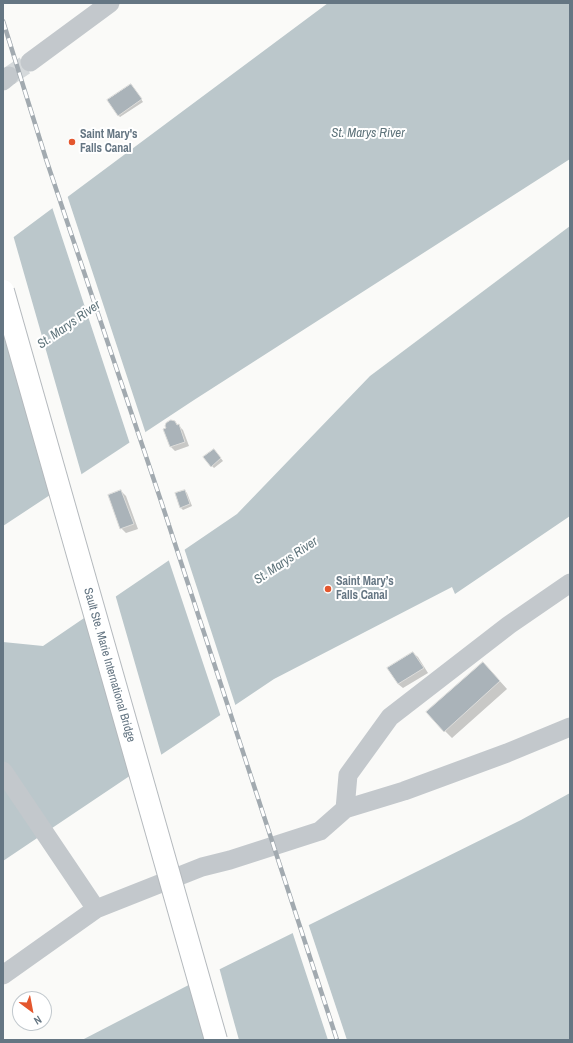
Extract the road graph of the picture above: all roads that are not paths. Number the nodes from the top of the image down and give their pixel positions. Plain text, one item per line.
1 (110, 3) edge
2 (30, 62) tunnel mouth
3 (3, 291) edge
4 (570, 583) edge
5 (570, 727) edge
6 (3, 771) edge
7 (345, 809) junction
8 (96, 909) junction
9 (3, 974) edge
10 (216, 1040) edge

1 - 2 street
3 - 10 highway, Sault Ste. Marie International Bridge, bridge
4 - 7 street
5 - 7 street
6 - 8 street
7 - 8 street
8 - 9 street

